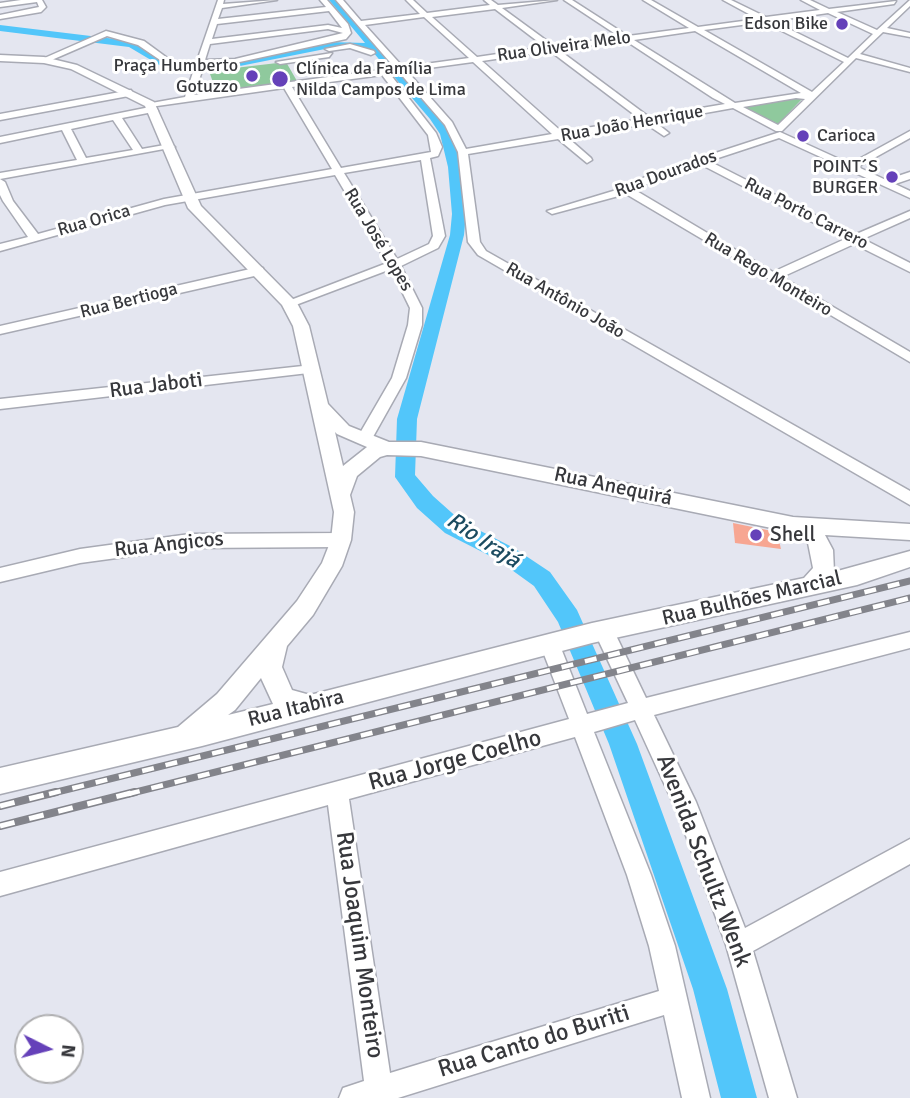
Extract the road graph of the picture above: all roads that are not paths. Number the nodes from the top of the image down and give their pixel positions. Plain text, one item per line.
1 (38, 0) edge
2 (274, 0) edge
3 (323, 0) edge
4 (339, 0) edge
5 (409, 0) edge
6 (488, 0) edge
7 (554, 0) edge
8 (567, 0) edge
9 (646, 0) edge
10 (726, 0) edge
11 (804, 0) edge
12 (891, 1) edge
13 (293, 2) edge
14 (220, 3) edge
15 (909, 4) edge
16 (0, 5) edge
17 (497, 7) junction
18 (39, 11) junction
19 (333, 11) junction
20 (828, 11) junction
21 (21, 15) junction
22 (303, 15) junction
23 (426, 15) junction
24 (0, 17) edge
25 (764, 19) junction
26 (215, 22) junction
27 (359, 23) junction
28 (0, 24) edge
29 (30, 25) dead end
30 (316, 29) junction
31 (696, 29) junction
32 (345, 30) junction
33 (882, 32) junction
34 (307, 35) dead end
35 (910, 35) edge
36 (258, 36) junction
37 (626, 39) junction
38 (208, 42) junction
39 (868, 44) junction
40 (553, 49) junction
41 (827, 50) junction
42 (266, 51) dead end
43 (371, 53) dead end
44 (0, 58) edge
45 (853, 59) junction
46 (44, 60) junction
47 (166, 60) dead end
48 (475, 60) junction
49 (288, 61) junction
50 (185, 64) dead end
51 (257, 65) dead end
52 (199, 67) junction
53 (402, 69) junction
54 (910, 70) edge
55 (387, 71) junction
56 (301, 83) junction
57 (286, 85) junction
58 (131, 93) junction
59 (809, 93) junction
60 (189, 97) junction
61 (153, 106) junction
62 (732, 106) junction
63 (0, 117) edge
64 (116, 117) junction
65 (647, 121) junction
66 (65, 127) junction
67 (780, 132) junction
68 (664, 134) dead end
69 (910, 134) edge
70 (560, 136) junction
71 (0, 140) edge
72 (170, 147) junction
73 (138, 152) junction
74 (463, 152) junction
75 (430, 155) junction
76 (587, 159) dead end
77 (83, 161) junction
78 (701, 161) junction
79 (850, 168) junction
80 (338, 173) junction
81 (910, 175) edge
82 (0, 176) edge
83 (0, 182) edge
84 (886, 184) junction
85 (627, 190) junction
86 (910, 195) edge
87 (189, 197) junction
88 (552, 211) dead end
89 (910, 214) edge
90 (35, 238) junction
91 (853, 238) junction
92 (0, 248) edge
93 (394, 265) junction
94 (910, 268) edge
95 (259, 271) junction
96 (771, 277) junction
97 (289, 303) junction
98 (0, 330) edge
99 (910, 358) edge
100 (312, 369) junction
101 (0, 404) edge
102 (319, 404) junction
103 (364, 440) junction
104 (399, 448) junction
105 (340, 495) junction
106 (910, 499) edge
107 (793, 524) junction
108 (910, 532) edge
109 (341, 540) junction
110 (910, 559) edge
111 (0, 575) edge
112 (812, 584) junction
113 (598, 632) junction
114 (910, 640) edge
115 (555, 643) junction
116 (275, 645) junction
117 (311, 706) junction
118 (635, 712) junction
119 (589, 724) junction
120 (179, 739) junction
121 (0, 781) edge
122 (337, 793) junction
123 (910, 851) edge
124 (0, 884) edge
125 (739, 945) junction
126 (675, 999) junction
127 (371, 1095) edge
128 (696, 1098) edge
129 (783, 1098) edge

1 - 16 street
1 - 18 street
2 - 14 street
3 - 19 street
4 - 27 street, Rua Antônio João
5 - 23 street
6 - 17 street
7 - 17 street
8 - 37 street
9 - 31 street
10 - 25 street
11 - 20 street
12 - 15 street
12 - 20 street, Rua Oliveira Melo
13 - 22 street
14 - 26 street
15 - 33 street
17 - 23 street
17 - 40 street
18 - 21 street
18 - 29 street
19 - 22 street
19 - 32 street
20 - 25 street, Rua Oliveira Melo
20 - 33 street
21 - 24 street
21 - 28 street
22 - 26 street
22 - 30 street
23 - 27 street
23 - 48 street
25 - 31 street, Rua Oliveira Melo
25 - 41 street
26 - 38 street
27 - 53 street, Rua Antônio João
30 - 32 street
30 - 36 street
31 - 37 street, Rua Oliveira Melo
31 - 59 street
32 - 34 street
32 - 52 street
33 - 35 street
33 - 39 street
36 - 38 street
36 - 42 street
37 - 40 street, Rua Oliveira Melo
37 - 62 street
38 - 52 street
39 - 41 street
39 - 45 street
40 - 48 street, Rua Oliveira Melo
40 - 65 street
41 - 45 street
43 - 49 street
44 - 46 main road
45 - 54 street
45 - 59 street
46 - 47 street
46 - 58 main road
48 - 53 street, Rua Oliveira Melo
48 - 70 street
49 - 51 street
49 - 56 street
50 - 52 street
52 - 60 street
53 - 55 street, Rua Oliveira Melo
53 - 74 street, Rua Antônio João
55 - 56 street, Rua Oliveira Melo
55 - 75 street
56 - 57 street, Rua Oliveira Melo
57 - 60 street, Rua Oliveira Melo
57 - 80 street, Rua José Lopes
58 - 61 main road
58 - 63 street
59 - 62 street, Rua João Henrique
59 - 67 street
60 - 61 street, Rua Oliveira Melo
61 - 64 street, Rua Oliveira Melo
61 - 72 main road
62 - 65 street, Rua João Henrique
62 - 67 street
64 - 66 street, Rua Oliveira Melo
64 - 73 street
65 - 68 street
65 - 70 street, Rua João Henrique
66 - 71 street, Rua Oliveira Melo
66 - 77 street
67 - 78 street, Rua Dourados
67 - 79 street
69 - 79 street
70 - 74 street, Rua João Henrique
70 - 76 street
72 - 73 street
72 - 87 main road
73 - 77 street
74 - 106 street, Rua Antônio João
75 - 80 street
75 - 93 street
77 - 82 street
78 - 85 street, Rua Dourados
78 - 91 street, Rua Porto Carrero
79 - 84 street
80 - 87 street
80 - 93 street, Rua José Lopes
81 - 84 street
83 - 90 street
84 - 86 street
85 - 88 street, Rua Dourados
85 - 96 street, Rua Rego Monteiro
87 - 90 street, Rua Orica
87 - 95 main road
89 - 91 street
90 - 92 street, Rua Orica
91 - 94 street, Rua Porto Carrero
91 - 96 street
93 - 97 street
93 - 103 street, Rua José Lopes
95 - 97 main road
95 - 98 street, Rua Bertioga
96 - 99 street, Rua Rego Monteiro
97 - 100 main road
100 - 101 street, Rua Jaboti
100 - 102 main road
102 - 103 main road, Rua Anequirá
102 - 105 main road
103 - 104 main road, Rua Anequirá
104 - 105 main road
104 - 107 main road, Rua Anequirá
105 - 109 main road
107 - 108 main road, Rua Anequirá
107 - 112 main road
109 - 111 street, Rua Angicos
109 - 116 main road
110 - 112 main road, Rua Bulhões Marcial
112 - 113 main road, Rua Bulhões Marcial
113 - 115 main road, Rua Itabira
113 - 118 street, Avenida Schultz Wenk
114 - 118 street, Rua Jorge Coelho
115 - 117 main road, Rua Itabira
115 - 119 street
116 - 117 main road
116 - 120 main road
117 - 120 main road, Rua Itabira
118 - 119 street, Rua Jorge Coelho
118 - 125 street, Avenida Schultz Wenk
119 - 122 street, Rua Jorge Coelho
119 - 126 street
120 - 121 main road, Rua Itabira
122 - 124 street, Rua Jorge Coelho
122 - 127 street, Rua Joaquim Monteiro
123 - 125 street
125 - 129 street, Avenida Schultz Wenk
126 - 127 street, Rua Canto do Buriti
126 - 128 street

